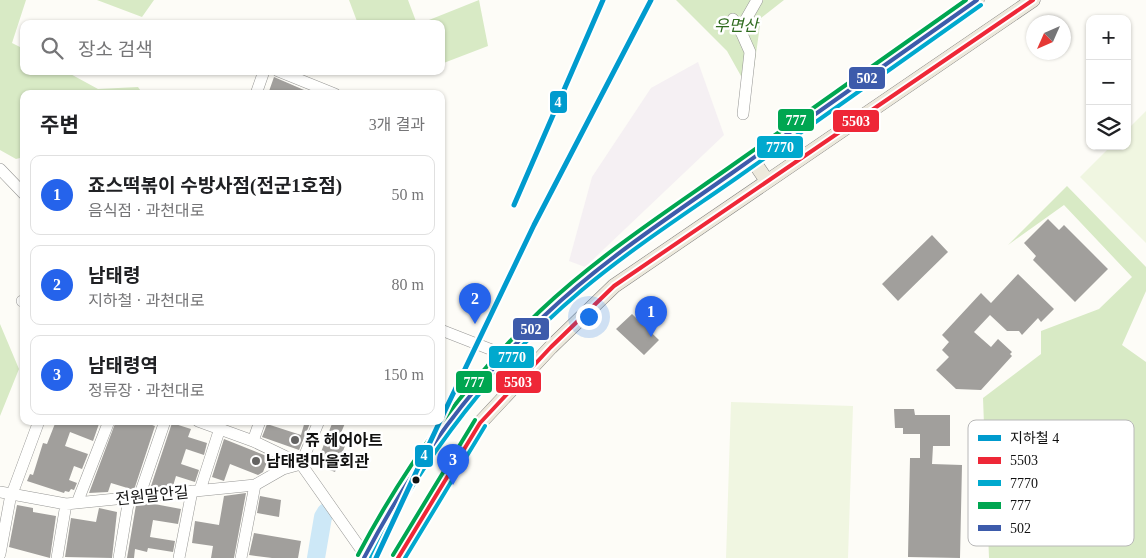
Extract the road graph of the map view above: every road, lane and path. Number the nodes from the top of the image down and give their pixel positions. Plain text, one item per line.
1 (757, 0) edge
2 (977, 0) edge
3 (1033, 0) edge
4 (733, 19) dead end
5 (742, 34) junction
6 (263, 75) edge
7 (287, 75) edge
8 (257, 90) edge
9 (314, 90) edge
10 (743, 114) dead end
11 (752, 159) junction
12 (0, 169) edge
13 (767, 181) junction
14 (20, 190) edge
15 (445, 332) edge
16 (505, 355) junction
17 (37, 425) edge
18 (107, 425) edge
19 (163, 425) edge
20 (211, 425) edge
21 (259, 425) edge
22 (317, 425) edge
23 (220, 428) junction
24 (253, 441) junction
25 (301, 464) junction
26 (255, 485) junction
27 (196, 491) junction
28 (8, 493) edge
29 (134, 497) junction
30 (71, 504) junction
31 (0, 554) edge
32 (366, 557) edge
33 (57, 558) edge
34 (119, 558) edge
35 (179, 558) edge
36 (241, 558) edge
37 (398, 558) edge

1 - 5 street
2 - 11 main road
3 - 13 main road
4 - 5 street
5 - 10 street
6 - 8 street
7 - 9 street
11 - 13 main road
11 - 16 main road
12 - 14 street
13 - 37 main road
15 - 16 street
16 - 32 main road
17 - 28 street
18 - 30 street
19 - 29 street
20 - 23 street
21 - 24 street
22 - 25 street
23 - 24 street
23 - 27 street
24 - 25 street
25 - 26 street, 전원말안길
25 - 32 street
26 - 27 street, 전원말안길
26 - 36 street
27 - 29 street, 전원말안길
27 - 35 street
28 - 30 street, 전원말안길
28 - 31 street
29 - 30 street, 전원말안길
29 - 34 street
30 - 33 street

